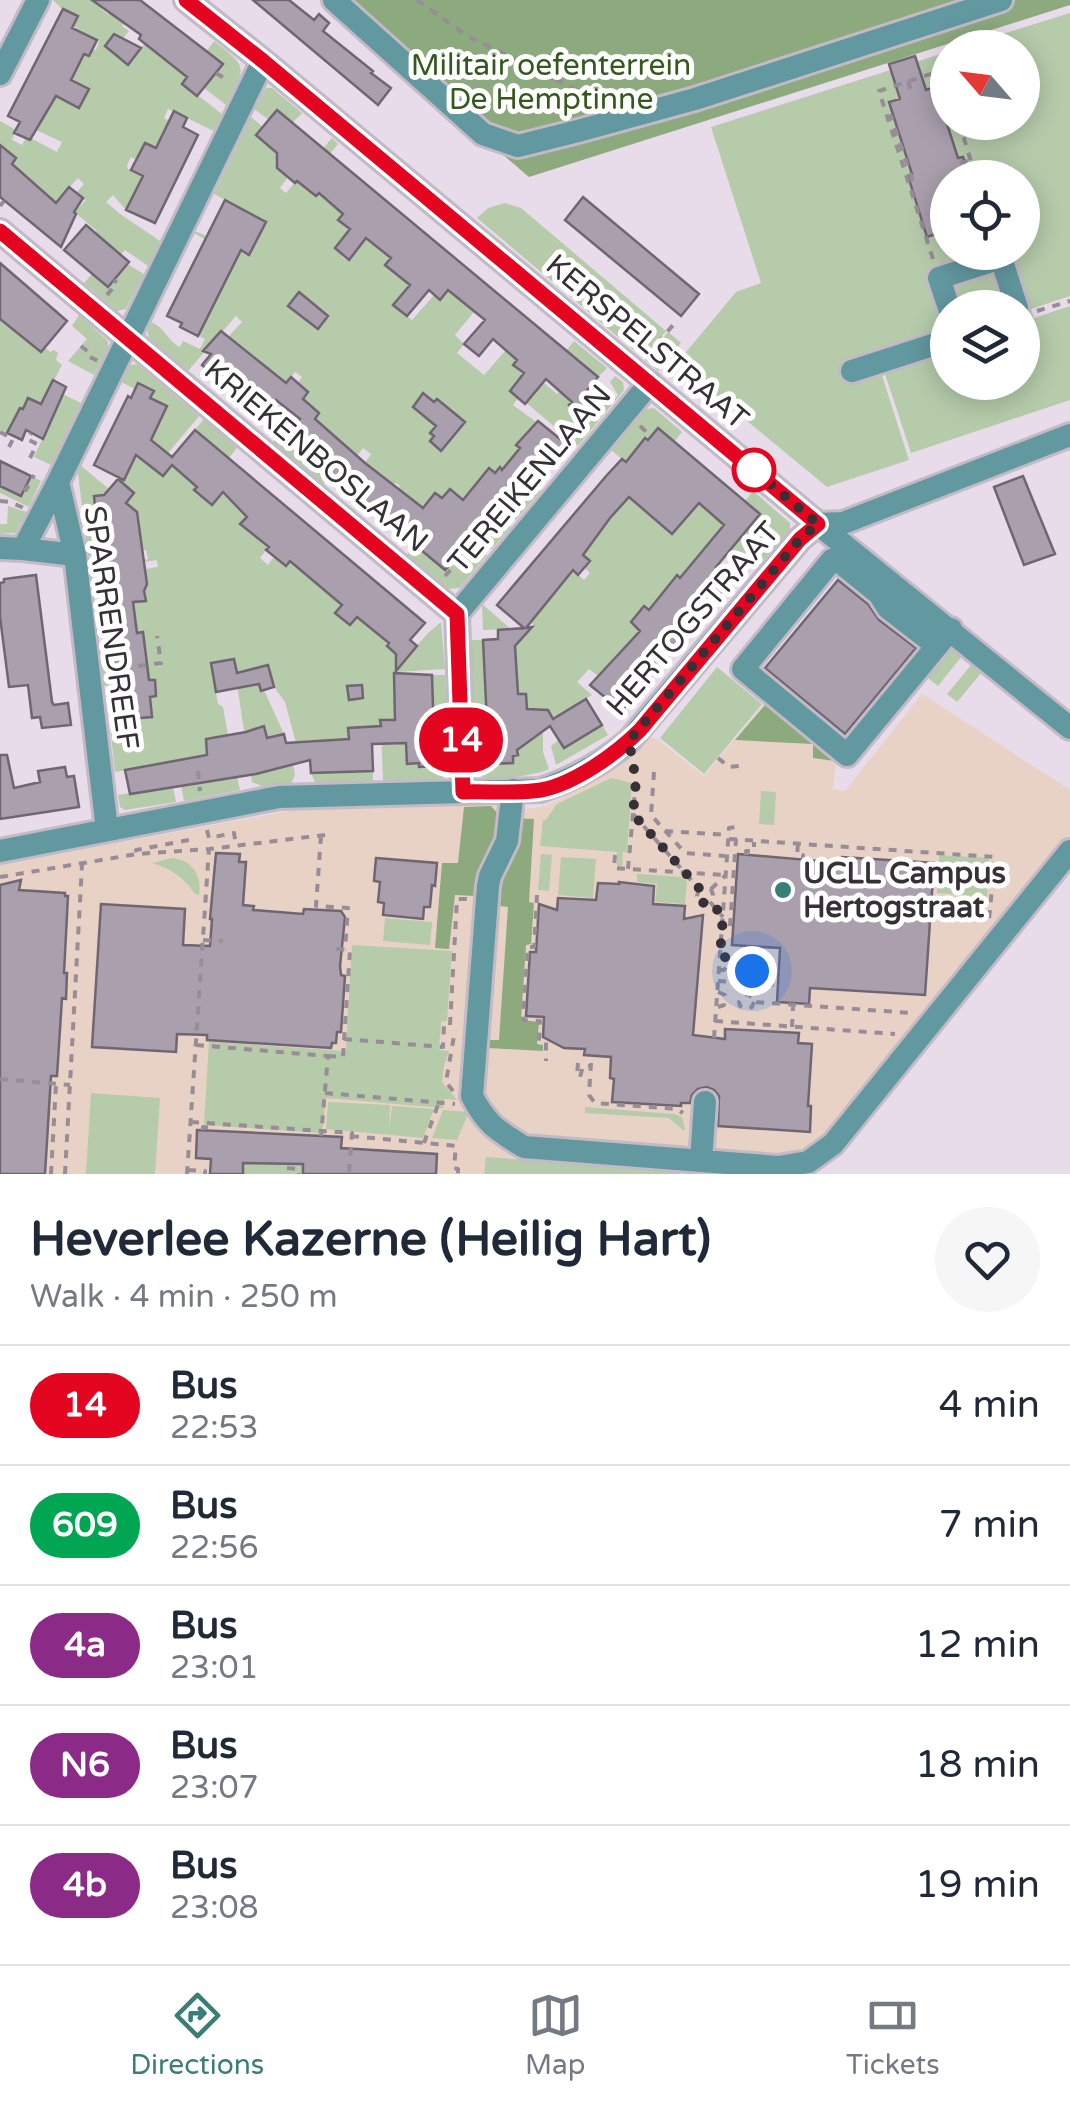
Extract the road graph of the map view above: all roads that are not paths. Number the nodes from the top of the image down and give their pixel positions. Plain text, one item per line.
1 (186, 0) edge
2 (334, 0) edge
3 (1001, 0) edge
4 (28, 4) edge
5 (263, 61) junction
6 (0, 74) edge
7 (0, 231) edge
8 (943, 290) edge
9 (1012, 290) edge
10 (129, 338) junction
11 (930, 346) edge
12 (852, 371) dead end
13 (642, 377) junction
14 (1070, 435) edge
15 (58, 482) junction
16 (818, 524) junction
17 (12, 548) edge
18 (75, 554) junction
19 (754, 595) junction
20 (457, 614) junction
21 (920, 619) junction
22 (783, 620) junction
23 (944, 638) junction
24 (1070, 728) edge
25 (513, 790) junction
26 (463, 792) junction
27 (108, 830) junction
28 (1070, 851) edge
29 (0, 852) edge
30 (705, 1102) dead end
31 (701, 1161) junction

1 - 5 street, KERSPELSTRAAT
2 - 3 street
4 - 6 street
5 - 10 street, SPARRENDREEF
5 - 13 street, KERSPELSTRAAT
7 - 10 street, KRIEKENBOSLAAN
8 - 9 street
10 - 15 street, SPARRENDREEF
10 - 20 street, KRIEKENBOSLAAN
11 - 12 street
13 - 16 street, KERSPELSTRAAT
13 - 20 street, TEREIKENLAAN
14 - 16 street, HERTOGSTRAAT
15 - 17 street
15 - 18 street, SPARRENDREEF
16 - 19 street, HERTOGSTRAAT
16 - 21 street, KERSPELSTRAAT
17 - 18 street
18 - 27 street, SPARRENDREEF
19 - 22 street
19 - 25 street, HERTOGSTRAAT
20 - 26 street
21 - 22 street
21 - 23 street, KERSPELSTRAAT
22 - 23 street
23 - 24 street, KERSPELSTRAAT
25 - 26 street, HERTOGSTRAAT
25 - 31 street
26 - 27 street, HERTOGSTRAAT
27 - 29 street, HERTOGSTRAAT
28 - 31 street
30 - 31 street

